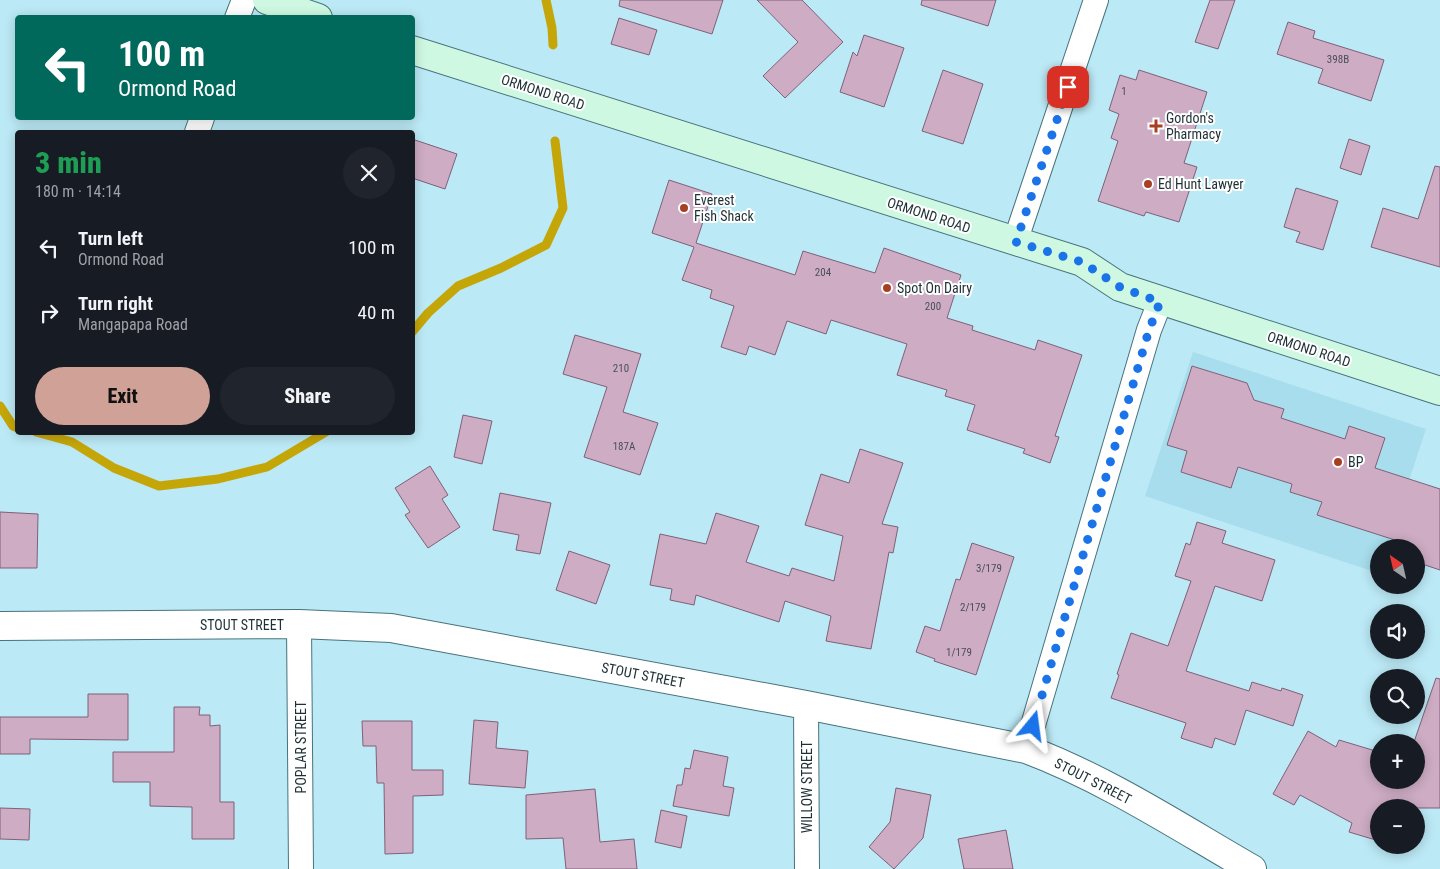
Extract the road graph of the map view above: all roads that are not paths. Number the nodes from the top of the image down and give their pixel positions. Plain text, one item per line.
1 (244, 0) edge
2 (267, 0) edge
3 (1096, 0) edge
4 (238, 15) edge
5 (310, 15) edge
6 (415, 51) edge
7 (1016, 242) junction
8 (1160, 302) junction
9 (1440, 391) edge
10 (299, 624) junction
11 (0, 626) edge
12 (806, 705) junction
13 (1026, 749) junction
14 (301, 869) edge
15 (807, 869) edge
16 (1252, 869) edge

1 - 4 street
2 - 5 main road
3 - 7 street
6 - 7 main road, ORMOND ROAD
7 - 8 main road, ORMOND ROAD
8 - 9 main road, ORMOND ROAD
8 - 13 street
10 - 11 street, STOUT STREET
10 - 12 street, STOUT STREET
10 - 14 street, POPLAR STREET
12 - 13 street, STOUT STREET
12 - 15 street, WILLOW STREET
13 - 16 street, STOUT STREET

